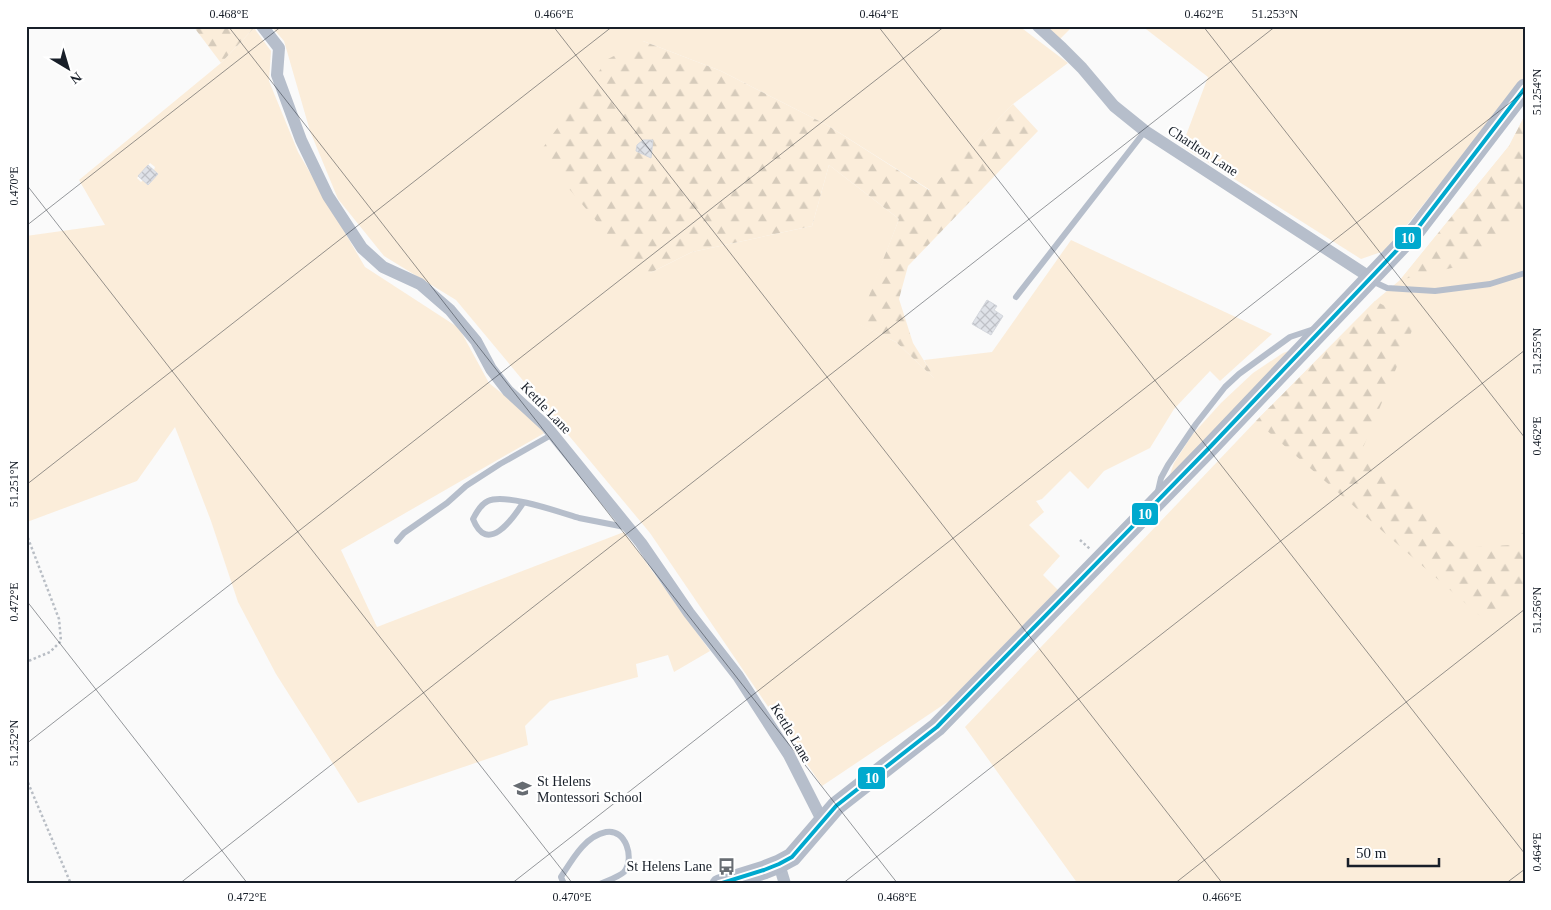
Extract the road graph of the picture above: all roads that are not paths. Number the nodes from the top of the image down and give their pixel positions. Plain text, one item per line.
1 (262, 26) edge
2 (1038, 26) edge
3 (1525, 88) edge
4 (1145, 131) junction
5 (1525, 273) edge
6 (1371, 279) junction
7 (1016, 297) dead end
8 (1327, 324) junction
9 (552, 434) junction
10 (1157, 502) junction
11 (523, 503) junction
12 (628, 527) junction
13 (397, 541) dead end
14 (822, 820) junction
15 (779, 864) junction
16 (564, 884) edge
17 (600, 884) edge
18 (720, 884) edge
19 (785, 884) edge

1 - 9 street, Kettle Lane
2 - 4 street, Charlton Lane
3 - 6 main road
4 - 6 street, Charlton Lane
4 - 7 lane
5 - 6 lane
6 - 8 main road
8 - 10 main road
8 - 10 lane
9 - 12 street, Kettle Lane
9 - 13 lane
10 - 14 main road
11 - 11 lane
11 - 12 lane
12 - 14 street, Kettle Lane
14 - 15 main road
15 - 18 main road
15 - 19 street
16 - 17 lane

